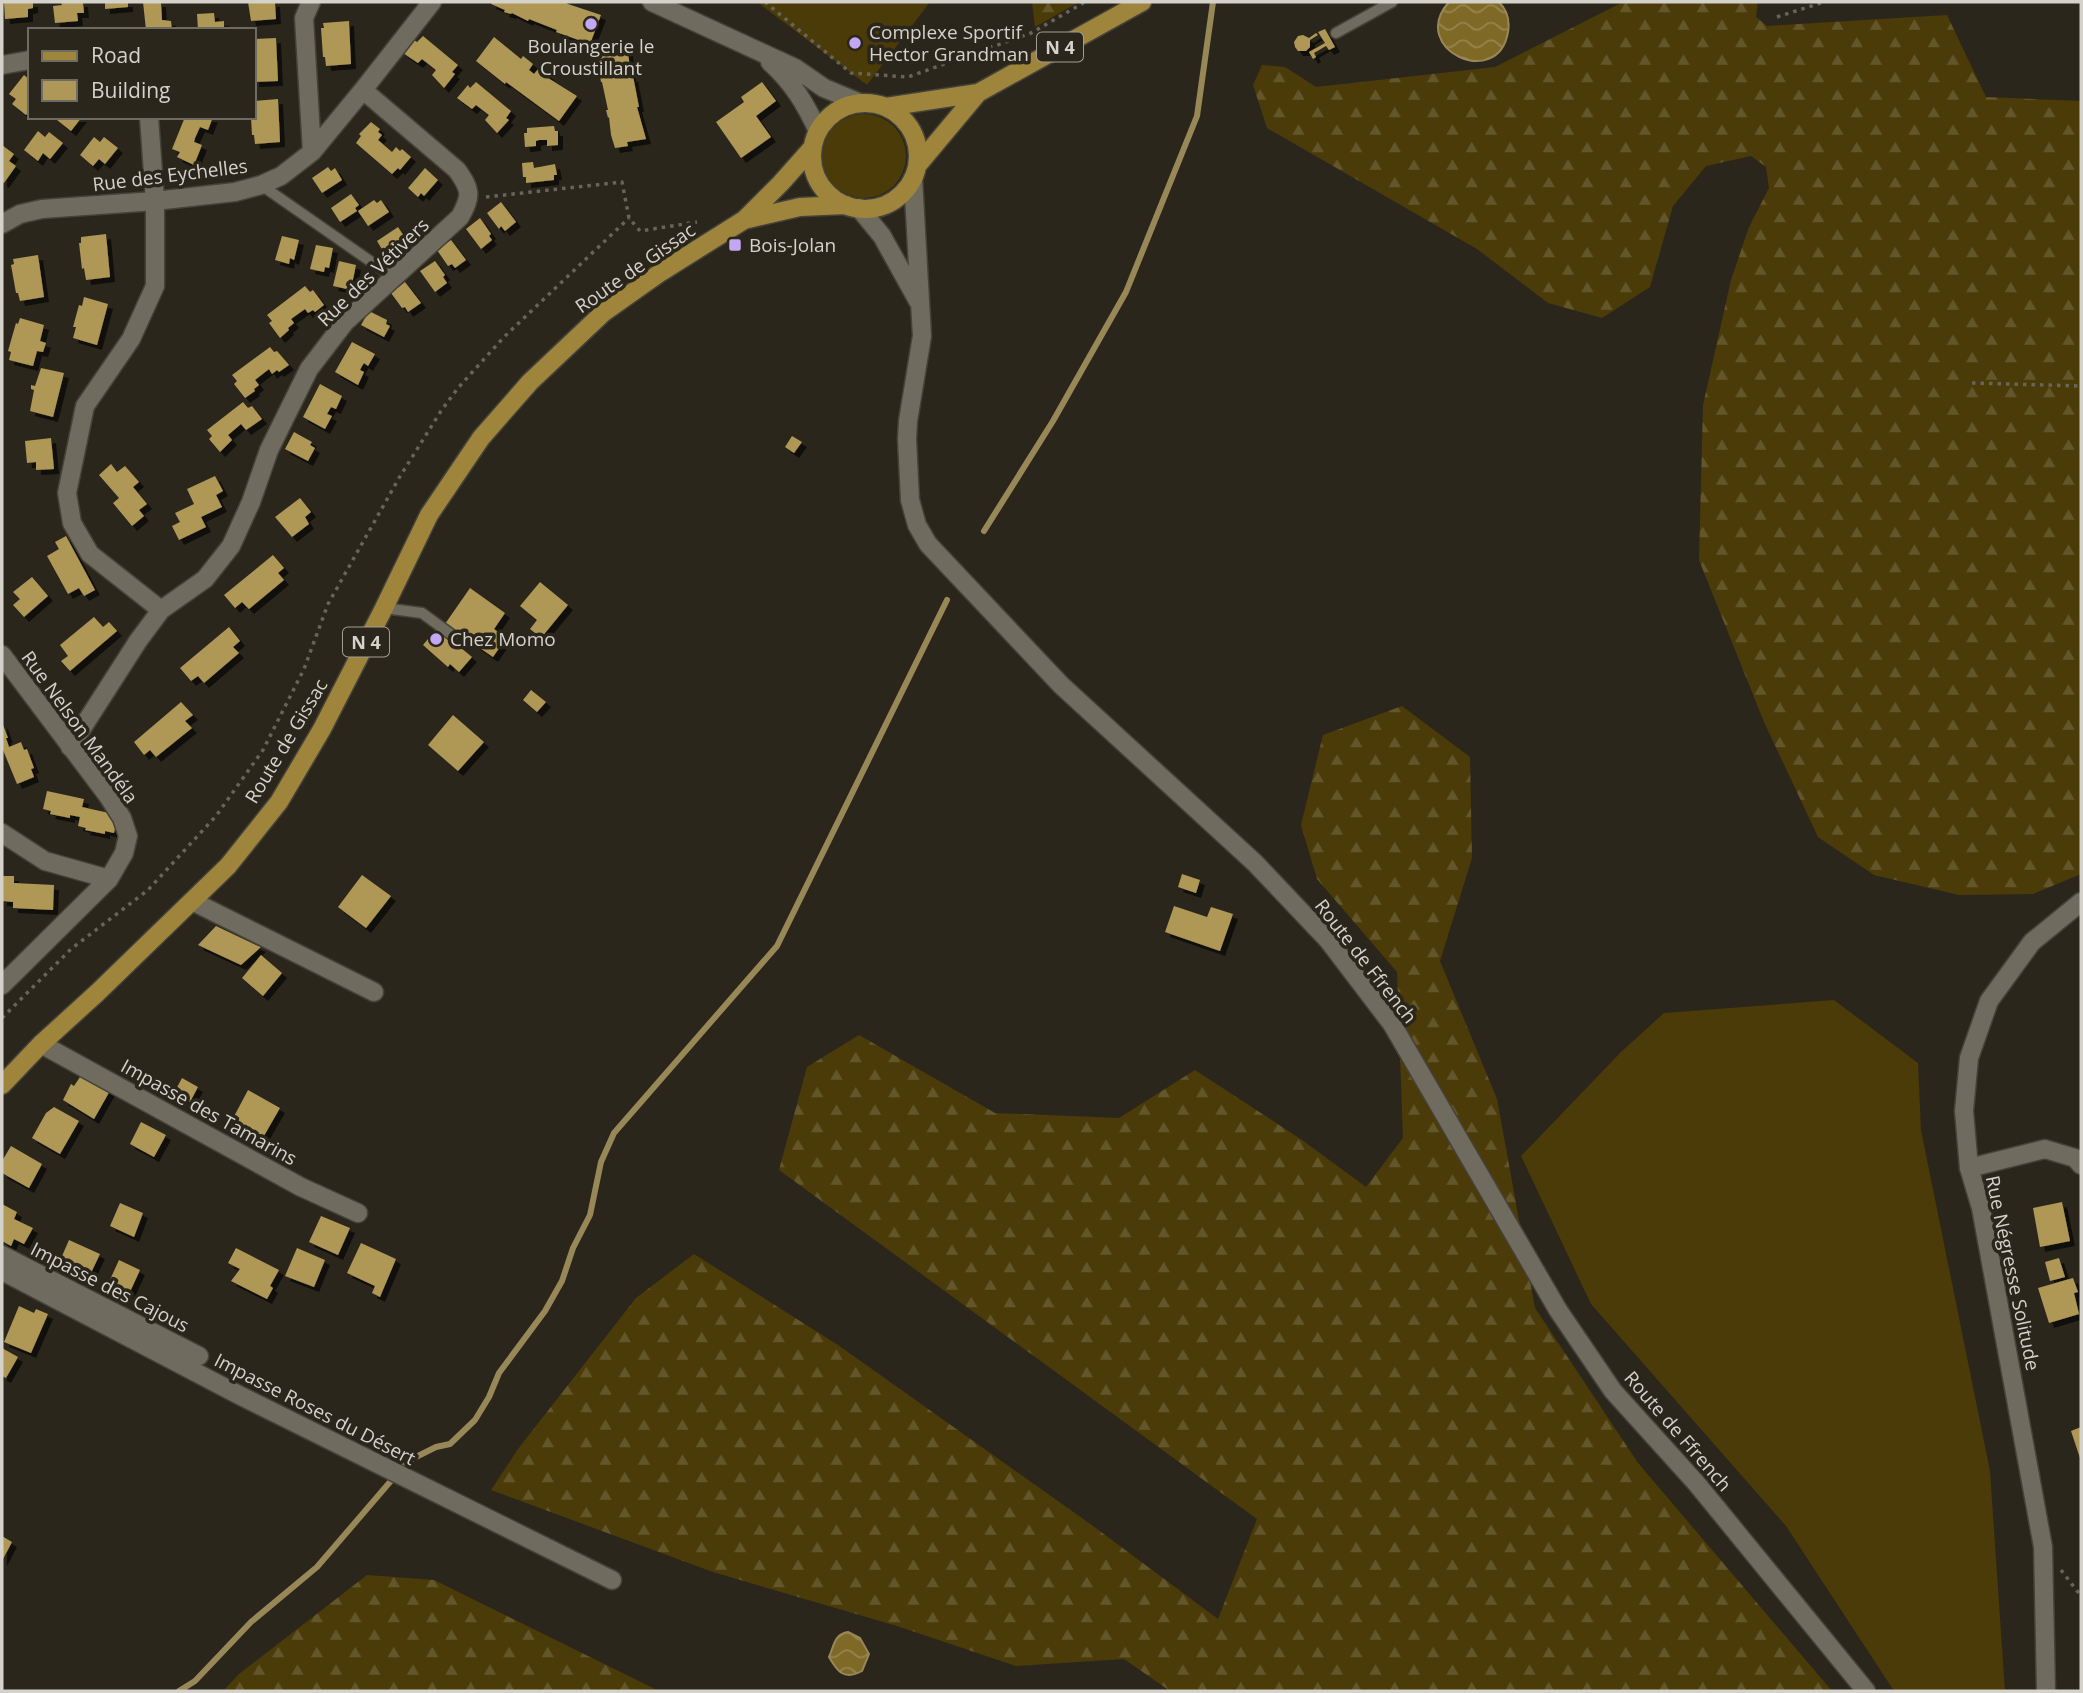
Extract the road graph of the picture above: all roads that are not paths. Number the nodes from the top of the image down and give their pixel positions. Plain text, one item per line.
1 (311, 2) edge
2 (432, 2) edge
3 (652, 2) edge
4 (1142, 2) edge
5 (1392, 2) edge
6 (1336, 33) dead end
7 (757, 50) junction
8 (28, 60) edge
9 (2, 65) edge
10 (363, 90) junction
11 (978, 93) junction
12 (860, 103) junction
13 (886, 107) junction
14 (149, 119) edge
15 (816, 139) junction
16 (312, 152) junction
17 (915, 172) junction
18 (261, 186) junction
19 (155, 201) junction
20 (853, 206) junction
21 (744, 220) junction
22 (2, 224) edge
23 (393, 277) junction
24 (921, 307) junction
25 (384, 608) junction
26 (161, 610) junction
27 (452, 635) dead end
28 (2, 655) edge
29 (70, 747) junction
30 (2, 833) edge
31 (109, 879) junction
32 (192, 901) junction
33 (2081, 902) edge
34 (2, 985) edge
35 (373, 992) dead end
36 (41, 1044) junction
37 (2, 1085) edge
38 (2081, 1165) edge
39 (1969, 1168) junction
40 (358, 1213) dead end
41 (2, 1255) edge
42 (2, 1272) edge
43 (199, 1356) dead end
44 (612, 1580) dead end
45 (1866, 1691) edge
46 (2046, 1691) edge

1 - 16 street
2 - 10 street, Rue des Eychelles
3 - 7 street
4 - 11 main road, N 4
5 - 6 lane
7 - 12 street
7 - 15 street
8 - 9 street
10 - 16 street, Rue des Eychelles
10 - 23 street, Rue des Vétivers
11 - 13 main road, N 4
11 - 17 main road, N 4
12 - 13 main road
12 - 15 main road
13 - 17 main road
14 - 19 street
15 - 20 main road
15 - 21 main road, Route de Gissac / N 4
16 - 18 street, Rue des Eychelles
17 - 20 main road
17 - 24 street, Route de Ffrench
18 - 19 street, Rue des Eychelles
18 - 23 lane
19 - 22 street, Rue des Eychelles
19 - 26 street
20 - 21 main road, Route de Gissac / N 4
20 - 24 street, Route de Ffrench
21 - 25 main road, Route de Gissac / N 4
23 - 26 street, Rue des Vétivers
24 - 45 street, Route de Ffrench
25 - 27 lane
25 - 32 main road, Route de Gissac / N 4
26 - 29 street, Rue des Vétivers
28 - 29 street, Rue Nelson Mandéla
29 - 31 street, Rue Nelson Mandéla
30 - 31 street
31 - 34 street, Rue Nelson Mandéla
32 - 35 street
32 - 36 main road, Route de Gissac / N 4
33 - 39 street, Rue Négresse Solitude
36 - 37 main road, Route de Gissac / N 4
36 - 40 street, Impasse des Tamarins
38 - 39 street
39 - 46 street, Rue Négresse Solitude
41 - 43 street, Impasse des Cajous
42 - 44 street, Impasse Roses du Désert

